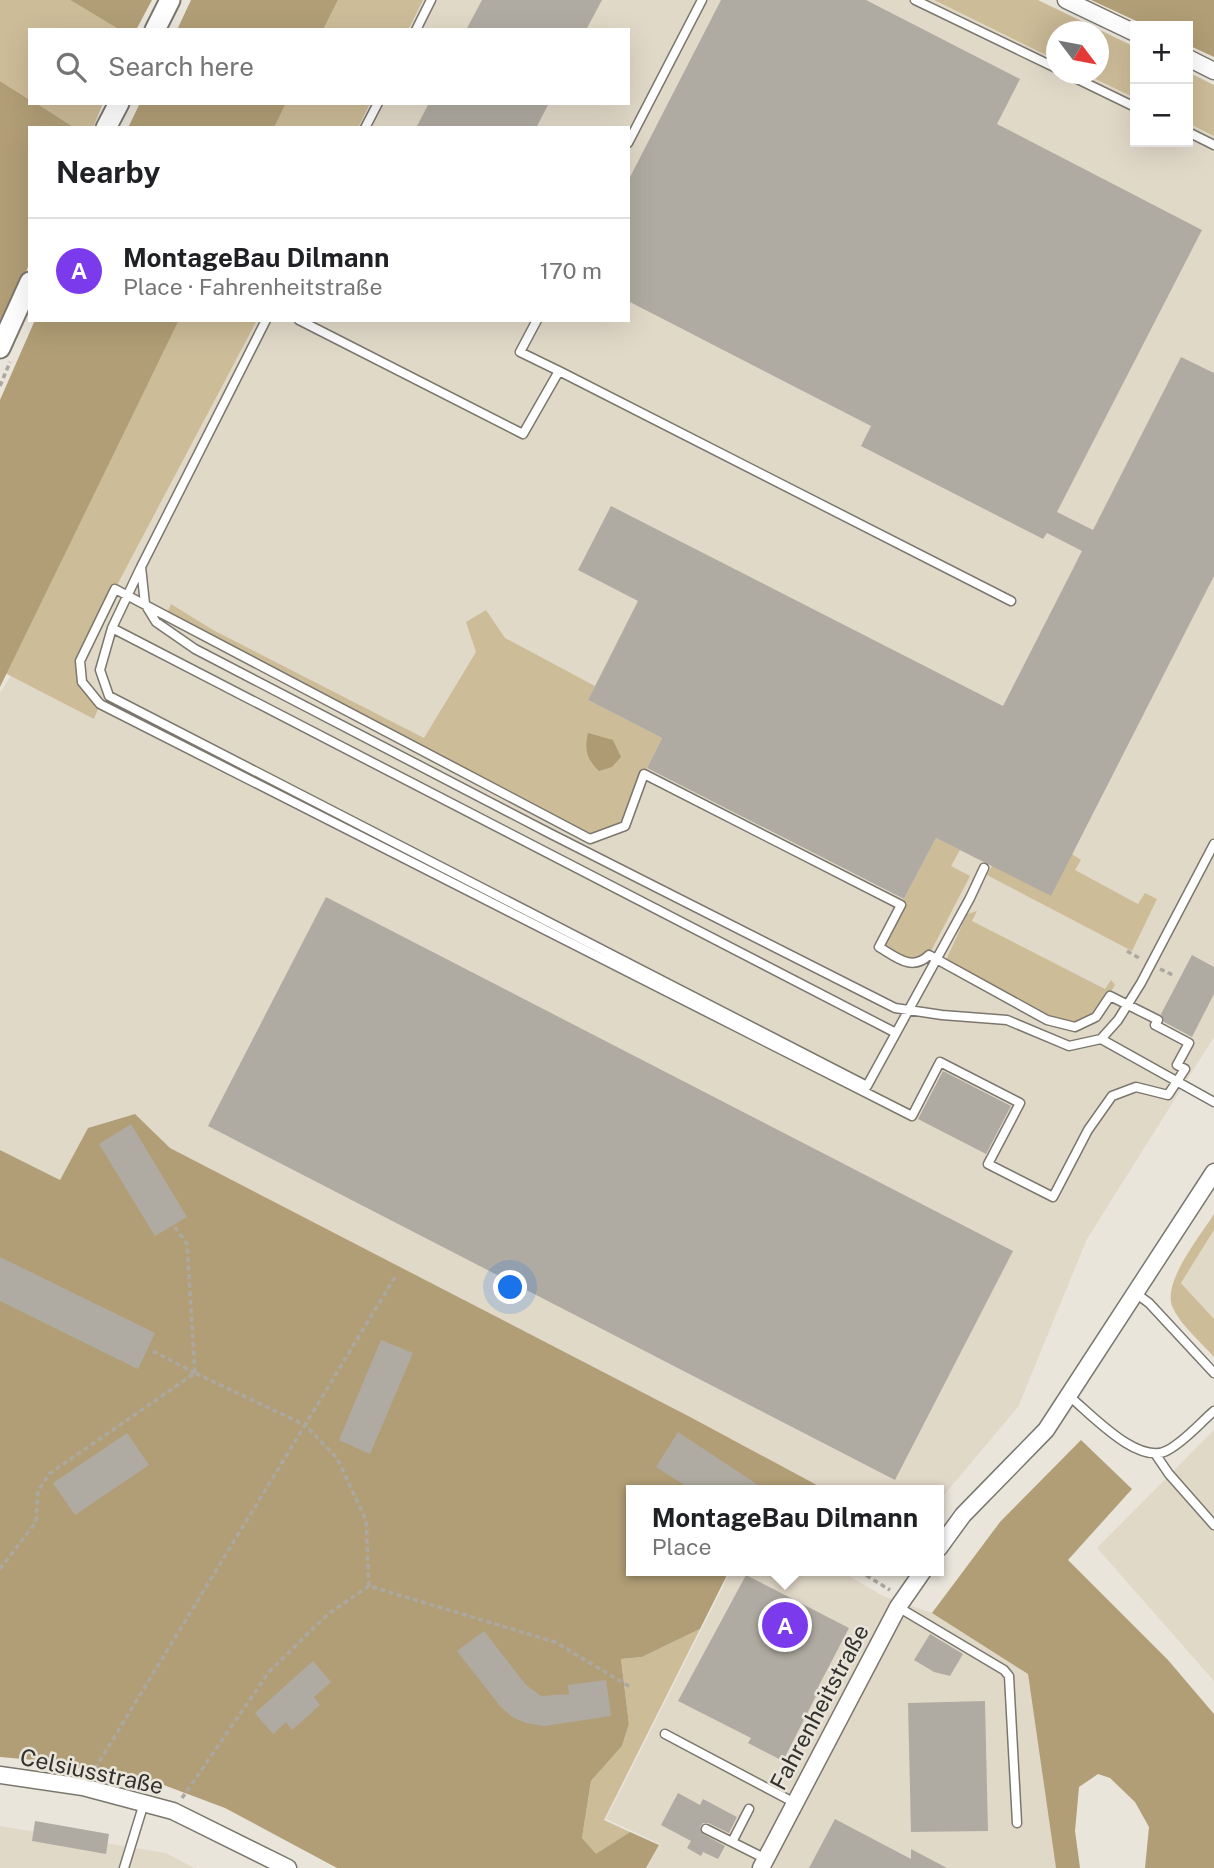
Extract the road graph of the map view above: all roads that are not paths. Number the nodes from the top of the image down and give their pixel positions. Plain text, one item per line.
1 (170, 0) edge
2 (431, 0) edge
3 (702, 0) edge
4 (915, 0) edge
5 (1066, 0) edge
6 (156, 28) edge
7 (417, 28) edge
8 (1130, 31) edge
9 (1193, 60) edge
10 (1046, 63) edge
11 (1214, 71) edge
12 (1088, 84) edge
13 (117, 105) edge
14 (377, 105) edge
15 (1130, 105) edge
16 (107, 126) edge
17 (366, 126) edge
18 (1193, 134) edge
19 (630, 139) edge
20 (1214, 145) edge
21 (28, 286) edge
22 (265, 322) edge
23 (303, 322) edge
24 (536, 322) edge
25 (0, 348) edge
26 (558, 372) junction
27 (141, 567) junction
28 (127, 595) junction
29 (1011, 601) dead end
30 (145, 604) junction
31 (112, 628) junction
32 (1214, 844) edge
33 (984, 868) dead end
34 (937, 959) junction
35 (1127, 1005) junction
36 (908, 1010) junction
37 (896, 1032) junction
38 (1101, 1039) junction
39 (1177, 1081) junction
40 (1214, 1102) edge
41 (1214, 1172) edge
42 (1134, 1292) junction
43 (1214, 1373) edge
44 (1069, 1396) junction
45 (1214, 1411) edge
46 (1156, 1455) junction
47 (1214, 1525) edge
48 (944, 1541) edge
49 (919, 1576) edge
50 (900, 1602) junction
51 (665, 1734) dead end
52 (0, 1776) edge
53 (795, 1803) junction
54 (144, 1804) junction
55 (749, 1809) dead end
56 (1017, 1823) dead end
57 (706, 1829) dead end
58 (732, 1842) junction
59 (267, 1863) edge
60 (763, 1863) edge
61 (124, 1868) edge
62 (288, 1868) edge

1 - 6 street
2 - 7 lane
3 - 19 lane
4 - 10 lane
5 - 8 street
9 - 11 street
12 - 15 lane
13 - 16 street
14 - 17 lane
18 - 20 lane
21 - 25 street
22 - 27 lane
23 - 26 lane
24 - 26 lane
26 - 29 lane
27 - 28 lane
27 - 30 lane
28 - 30 lane
28 - 31 lane
28 - 39 lane
30 - 34 lane
30 - 36 lane
31 - 37 lane
31 - 37 lane
32 - 35 lane
33 - 34 lane
34 - 35 lane
34 - 36 lane
35 - 38 lane
35 - 39 lane
36 - 37 lane
36 - 38 lane
38 - 39 lane
39 - 40 lane
41 - 42 street
42 - 43 lane
42 - 44 street
44 - 46 lane
44 - 48 street
45 - 46 lane
46 - 47 lane
49 - 50 street, Fahrenheitstraße
50 - 53 street, Fahrenheitstraße
50 - 56 lane
51 - 53 lane
52 - 54 street, Celsiusstraße
53 - 60 street, Fahrenheitstraße
54 - 59 street, Celsiusstraße
54 - 61 lane
55 - 58 lane
57 - 58 lane
58 - 60 lane
59 - 62 street, Celsiusstraße

